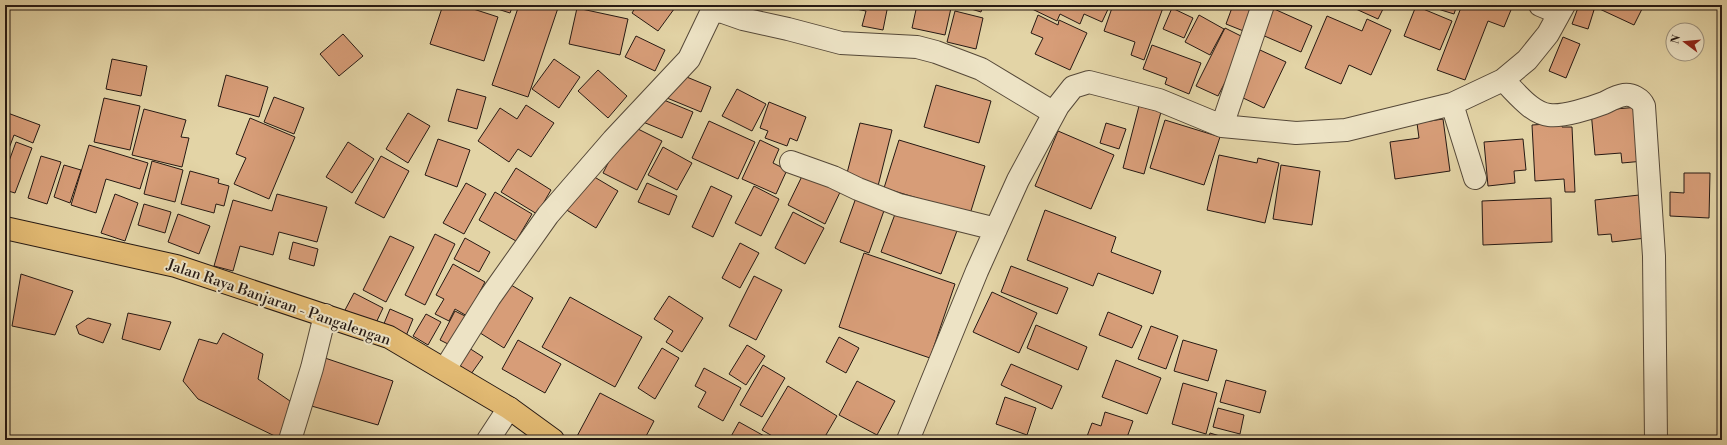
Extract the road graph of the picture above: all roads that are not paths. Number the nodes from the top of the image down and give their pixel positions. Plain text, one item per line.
1 (1263, 5) edge
2 (1554, 8) edge
3 (1503, 80) junction
4 (1452, 104) junction
5 (1054, 113) junction
6 (1222, 126) junction
7 (791, 162) dead end
8 (1475, 178) dead end
9 (5, 228) edge
10 (996, 229) junction
11 (325, 315) junction
12 (445, 369) junction
13 (509, 408) junction
14 (290, 440) edge
15 (488, 440) edge
16 (553, 440) edge
17 (908, 440) edge
18 (1656, 440) edge

1 - 6 street
2 - 3 street
3 - 4 street
3 - 18 street
4 - 6 street
4 - 8 street
5 - 6 street
5 - 10 street
5 - 12 street
7 - 10 street
9 - 11 main road, Jalan Raya Banjaran - Pangalengan
10 - 17 street
11 - 12 main road, Jalan Raya Banjaran - Pangalengan
11 - 14 street
12 - 13 main road, Jalan Raya Banjaran - Pangalengan
13 - 15 street
13 - 16 main road, Jalan Raya Banjaran - Pangalengan

